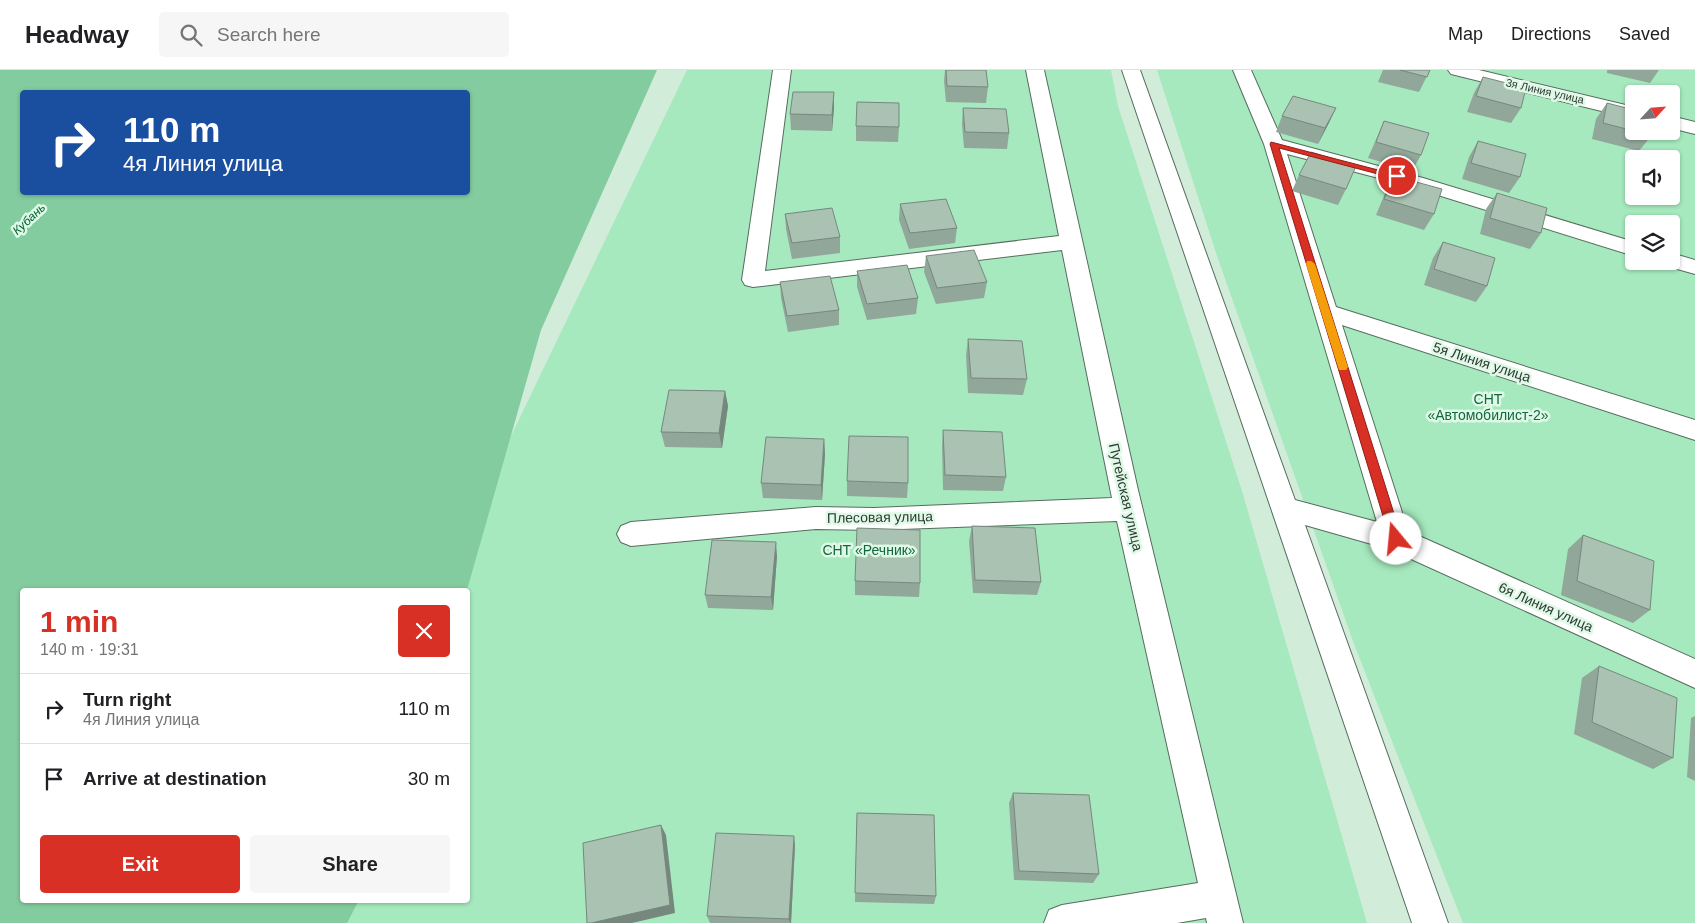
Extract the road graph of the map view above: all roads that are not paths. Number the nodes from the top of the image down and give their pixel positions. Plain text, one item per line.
1 (782, 70) edge
2 (1035, 70) edge
3 (1131, 70) edge
4 (1242, 70) edge
5 (1457, 70) edge
6 (1625, 111) edge
7 (1680, 124) edge
8 (1695, 128) edge
9 (1274, 144) junction
10 (1071, 242) junction
11 (1625, 246) edge
12 (1680, 263) edge
13 (1695, 267) edge
14 (1326, 312) junction
15 (1695, 430) edge
16 (1128, 508) junction
17 (1284, 508) junction
18 (631, 534) dead end
19 (1396, 539) junction
20 (1695, 674) edge
21 (1222, 910) edge
22 (1062, 923) edge
23 (1430, 923) edge

1 - 10 street
2 - 10 street, Путейская улица
3 - 17 street
4 - 9 street
5 - 6 street, 3я Линия улица
7 - 8 street
9 - 11 street
9 - 14 street
10 - 16 street, Путейская улица
12 - 13 street
14 - 15 street, 5я Линия улица
14 - 19 street
16 - 18 street, Плесовая улица
16 - 21 street, Путейская улица
17 - 19 street, 6я Линия улица
17 - 23 street
19 - 20 street, 6я Линия улица
21 - 22 street

